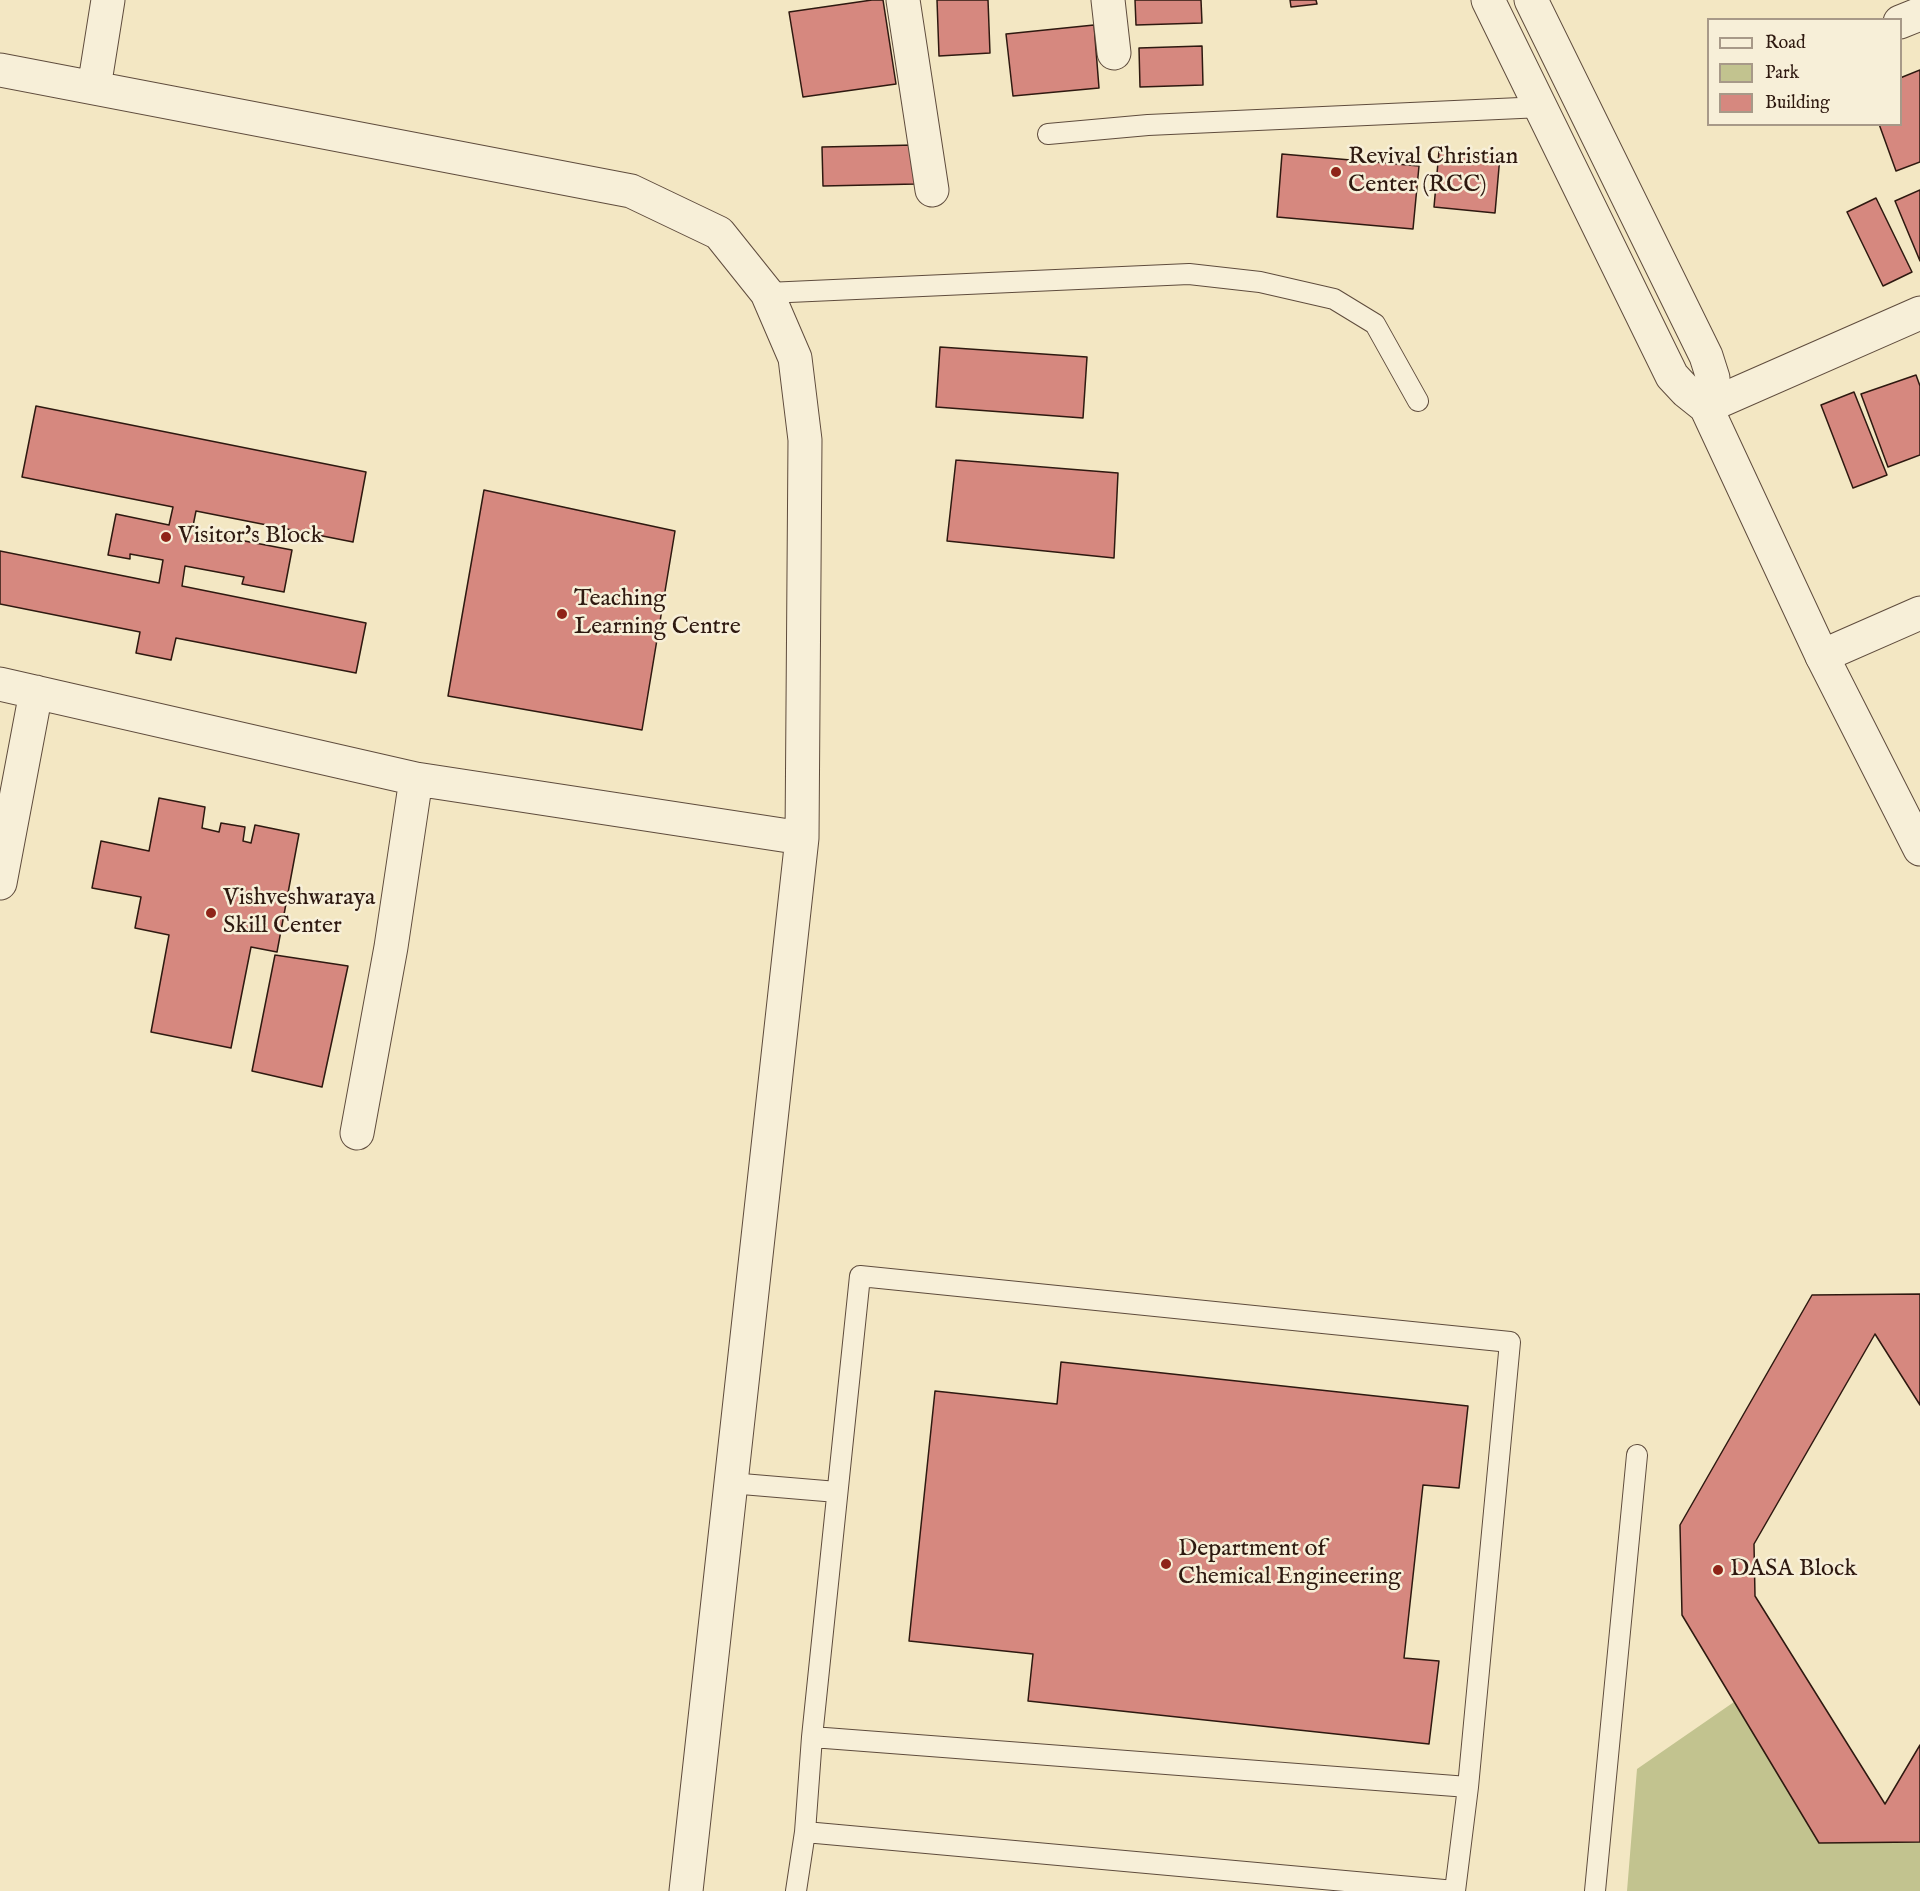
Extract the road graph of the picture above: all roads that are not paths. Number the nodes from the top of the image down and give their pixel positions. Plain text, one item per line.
1 (108, 0) edge
2 (903, 0) edge
3 (1108, 0) edge
4 (1488, 0) edge
5 (1532, 0) edge
6 (1920, 14) edge
7 (1902, 21) edge
8 (1114, 53) dead end
9 (0, 70) edge
10 (94, 88) junction
11 (1542, 107) junction
12 (1048, 134) dead end
13 (932, 190) dead end
14 (766, 293) junction
15 (1920, 313) edge
16 (1418, 401) dead end
17 (1706, 407) junction
18 (1920, 613) edge
19 (1822, 656) junction
20 (0, 684) edge
21 (36, 692) junction
22 (416, 779) junction
23 (802, 838) junction
24 (1920, 849) edge
25 (0, 883) edge
26 (357, 1133) dead end
27 (1637, 1455) dead end
28 (730, 1483) junction
29 (837, 1492) junction
30 (812, 1737) junction
31 (1468, 1787) junction
32 (805, 1832) junction
33 (686, 1891) edge
34 (796, 1891) edge
35 (1455, 1891) edge
36 (1595, 1891) edge

1 - 10 street
2 - 13 street
3 - 8 street
4 - 11 street
5 - 17 street
6 - 7 street
9 - 10 street
10 - 14 street
11 - 12 lane
11 - 17 street
14 - 16 lane
14 - 23 street
15 - 17 street
17 - 19 street
18 - 19 street
19 - 24 street
20 - 21 street
21 - 22 street
21 - 25 street
22 - 23 street
22 - 26 street
23 - 28 street
27 - 36 lane
28 - 29 lane
28 - 33 street
29 - 30 lane
29 - 31 lane
30 - 31 lane
30 - 32 lane
31 - 35 lane
32 - 34 lane
32 - 35 lane

